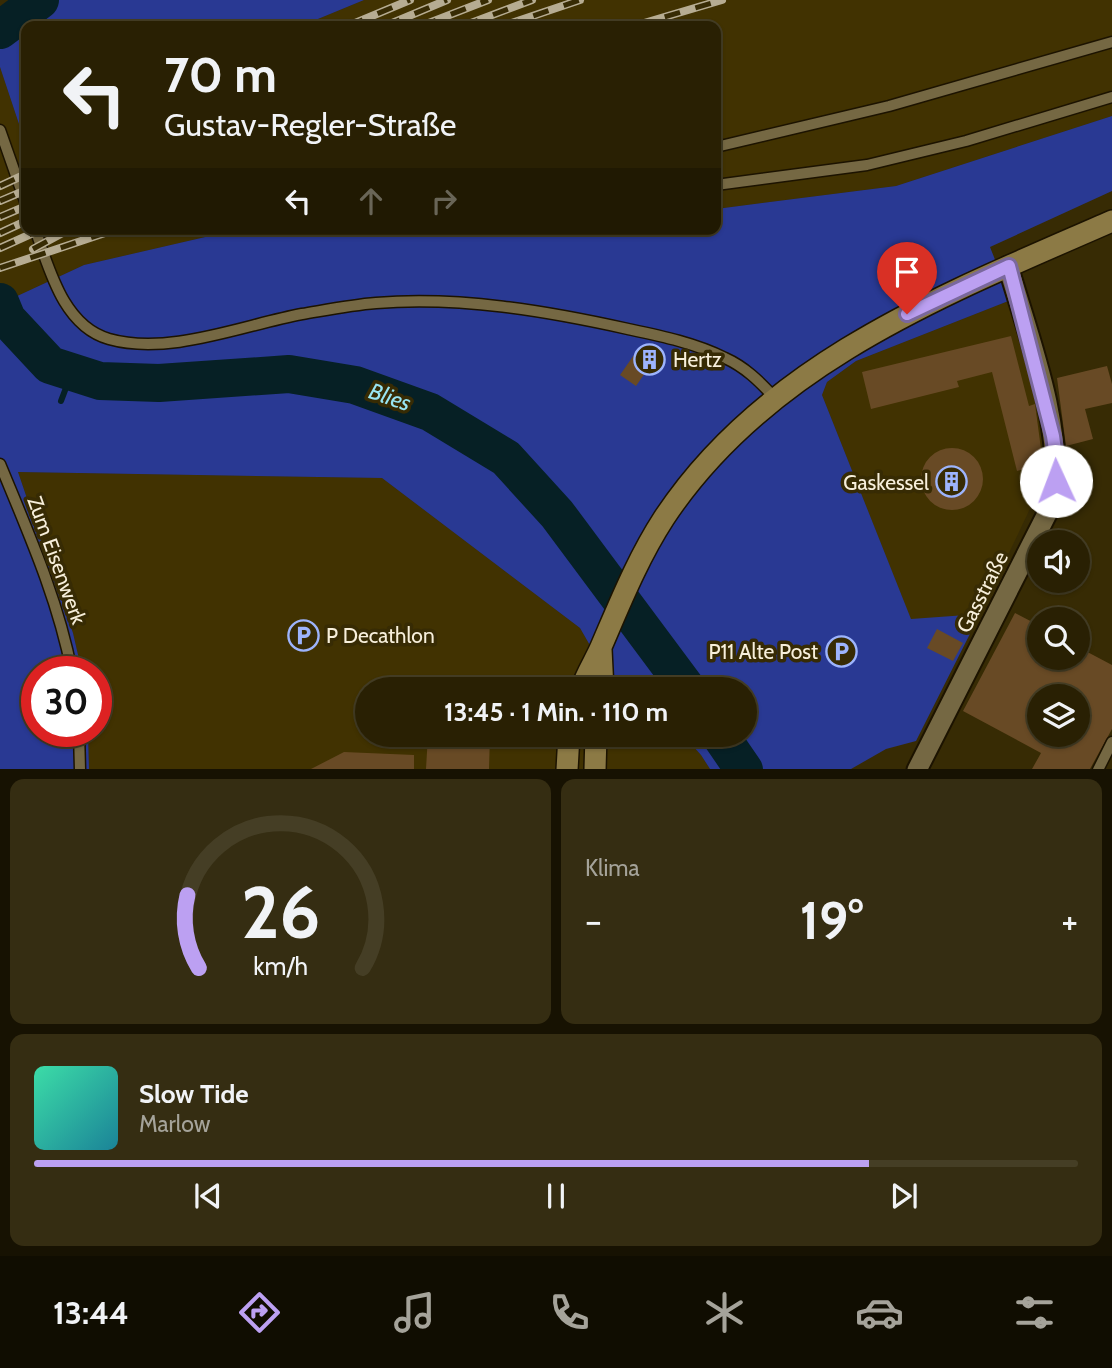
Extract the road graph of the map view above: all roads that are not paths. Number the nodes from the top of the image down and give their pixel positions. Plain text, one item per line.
1 (1112, 42) edge
2 (1112, 97) edge
3 (0, 130) edge
4 (721, 146) edge
5 (721, 184) edge
6 (21, 190) edge
7 (1112, 221) edge
8 (37, 235) edge
9 (1009, 266) junction
10 (774, 397) junction
11 (0, 464) edge
12 (601, 649) junction
13 (68, 656) edge
14 (587, 677) edge
15 (602, 677) edge
16 (1112, 742) edge
17 (79, 747) edge
18 (566, 747) edge
19 (568, 747) edge
20 (596, 747) edge
21 (80, 769) edge
22 (558, 769) edge
23 (567, 769) edge
24 (595, 769) edge
25 (917, 769) edge
26 (1098, 769) edge

1 - 4 lane
2 - 5 lane
3 - 6 lane
7 - 9 main road
8 - 10 lane
9 - 10 main road
9 - 25 street, Gasstraße
10 - 12 main road
11 - 13 lane, Zum Eisenwerk
12 - 14 main road
12 - 15 main road
16 - 26 lane
17 - 21 lane
18 - 22 main road
19 - 23 main road
20 - 24 main road

